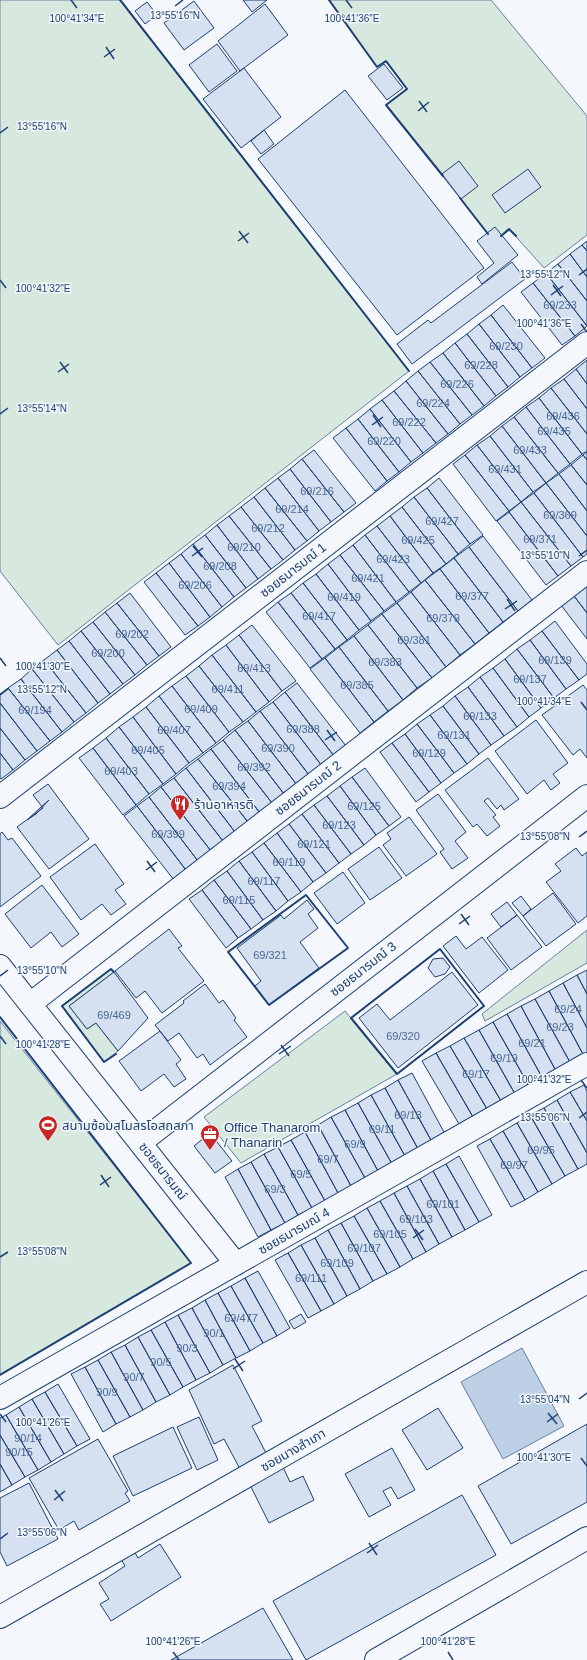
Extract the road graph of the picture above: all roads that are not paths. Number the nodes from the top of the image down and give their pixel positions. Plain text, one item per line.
1 (587, 343) edge
2 (587, 572) edge
3 (0, 796) edge
4 (587, 796) edge
5 (0, 966) edge
6 (30, 1004) junction
7 (587, 1064) edge
8 (140, 1143) junction
9 (236, 1264) junction
10 (587, 1282) edge
11 (0, 1398) edge
12 (587, 1538) edge
13 (0, 1617) edge
14 (376, 1660) edge

1 - 3 street, ซอยธนารมณ์ 1
2 - 6 street, ซอยธนารมณ์ 2
4 - 8 street, ซอยธนารมณ์ 3
5 - 6 street, ซอยธนารมณ์
6 - 8 street, ซอยธนารมณ์
7 - 9 street, ซอยธนารมณ์ 4
8 - 9 street, ซอยธนารมณ์
9 - 11 street, ซอยธนารมณ์ 4
10 - 13 street, ซอยนางสำเภา
12 - 14 street

